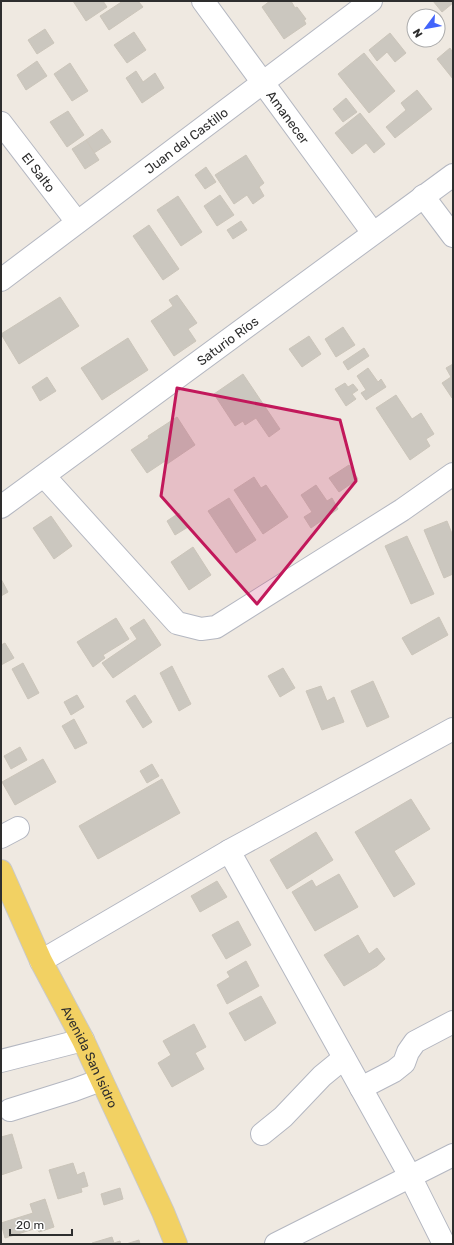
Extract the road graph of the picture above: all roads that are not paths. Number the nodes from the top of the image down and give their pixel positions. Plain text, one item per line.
1 (203, 1) edge
2 (371, 1) edge
3 (263, 82) junction
4 (1, 123) edge
5 (453, 175) edge
6 (423, 196) junction
7 (77, 222) junction
8 (373, 233) junction
9 (453, 236) edge
10 (1, 280) edge
11 (453, 474) edge
12 (44, 476) junction
13 (1, 507) edge
14 (453, 728) edge
15 (229, 851) junction
16 (1, 871) edge
17 (41, 961) junction
18 (453, 1022) edge
19 (83, 1040) junction
20 (344, 1058) junction
21 (1, 1061) edge
22 (101, 1080) junction
23 (361, 1088) junction
24 (10, 1110) dead end
25 (262, 1134) dead end
26 (453, 1155) edge
27 (410, 1176) junction
28 (176, 1244) edge
29 (276, 1244) edge
30 (444, 1244) edge

1 - 3 street, Amanecer
2 - 3 street, Juan del Castillo
3 - 7 street, Juan del Castillo
3 - 8 street, Amanecer
4 - 7 street, El Salto
5 - 6 street, Saturio Ríos
6 - 8 street, Saturio Ríos
6 - 9 street
7 - 10 street, Juan del Castillo
8 - 12 street, Saturio Ríos
11 - 12 street
12 - 13 street, Saturio Ríos
14 - 15 street
15 - 17 street
15 - 20 street
16 - 17 main road, Avenida San Isidro
17 - 19 main road, Avenida San Isidro
18 - 23 street
19 - 21 street
19 - 22 main road, Avenida San Isidro
20 - 23 street
20 - 25 street
22 - 24 street
22 - 28 main road, Avenida San Isidro
23 - 27 street
26 - 27 street
27 - 29 street
27 - 30 street

